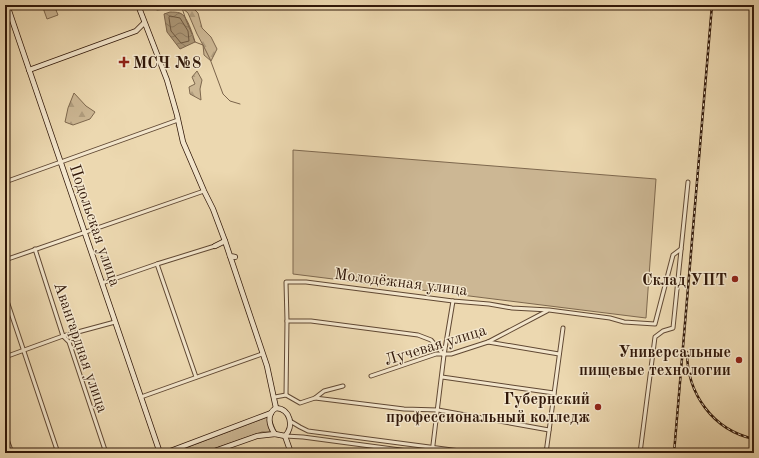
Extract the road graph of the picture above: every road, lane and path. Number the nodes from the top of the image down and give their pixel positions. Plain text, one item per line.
1 (7, 5) edge
2 (138, 5) edge
3 (144, 23) junction
4 (29, 70) junction
5 (178, 120) junction
6 (61, 162) junction
7 (5, 182) edge
8 (688, 182) dead end
9 (204, 191) junction
10 (84, 232) junction
11 (225, 241) junction
12 (215, 246) joint
13 (36, 249) junction
14 (681, 249) junction
15 (5, 260) edge
16 (158, 264) junction
17 (102, 283) junction
18 (5, 295) edge
19 (453, 301) junction
20 (549, 310) junction
21 (287, 321) junction
22 (115, 322) junction
23 (563, 328) dead end
24 (63, 336) junction
25 (488, 342) junction
26 (23, 350) junction
27 (262, 354) junction
28 (444, 354) junction
29 (559, 354) junction
30 (5, 356) edge
31 (371, 376) dead end
32 (196, 377) junction
33 (442, 377) junction
34 (343, 386) dead end
35 (554, 393) junction
36 (286, 395) junction
37 (141, 397) junction
38 (275, 397) junction
39 (315, 398) junction
40 (276, 408) junction
41 (438, 410) junction
42 (270, 413) junction
43 (290, 421) junction
44 (549, 430) junction
45 (5, 434) edge
46 (275, 434) junction
47 (285, 436) junction
48 (433, 448) junction
49 (12, 453) edge
50 (58, 453) edge
51 (106, 453) edge
52 (160, 453) edge
53 (165, 453) edge
54 (209, 453) edge
55 (291, 453) edge
56 (423, 453) edge
57 (432, 453) edge
58 (475, 453) edge
59 (546, 453) edge
60 (640, 453) edge

1 - 4 street, Подольская улица
2 - 3 street
3 - 4 street
3 - 5 street
4 - 6 street, Подольская улица
5 - 6 street
5 - 9 street
6 - 7 street
6 - 10 street, Подольская улица
8 - 14 street
9 - 10 street
9 - 11 street
10 - 13 street
10 - 17 street, Подольская улица
11 - 12 street
11 - 27 street
12 - 16 street
13 - 15 street
13 - 24 street, Авангардная улица
14 - 20 street, Молодёжная улица
14 - 60 street
16 - 17 street
16 - 32 street
17 - 22 street, Подольская улица
18 - 26 street
19 - 20 street, Молодёжная улица
19 - 21 street, Молодёжная улица
19 - 28 street
20 - 25 street, Лучевая улица
21 - 28 street
21 - 36 street
22 - 24 street
22 - 37 street, Подольская улица
23 - 29 street
24 - 26 street
24 - 51 street, Авангардная улица
25 - 28 street, Лучевая улица
25 - 29 street
26 - 30 street
26 - 50 street
27 - 32 street
27 - 38 street
28 - 31 street, Лучевая улица
28 - 33 street
29 - 35 street
32 - 37 street
33 - 35 street
33 - 41 street
34 - 39 street
35 - 44 street
36 - 38 street
36 - 39 street
37 - 52 street, Подольская улица
38 - 40 street
39 - 41 street
40 - 42 street
40 - 43 street
41 - 44 street
41 - 48 street
42 - 46 street
42 - 53 street
43 - 47 street
43 - 48 street
44 - 59 street
45 - 49 street
46 - 47 street
46 - 54 street
47 - 55 street
47 - 56 street
48 - 57 street
48 - 58 street

